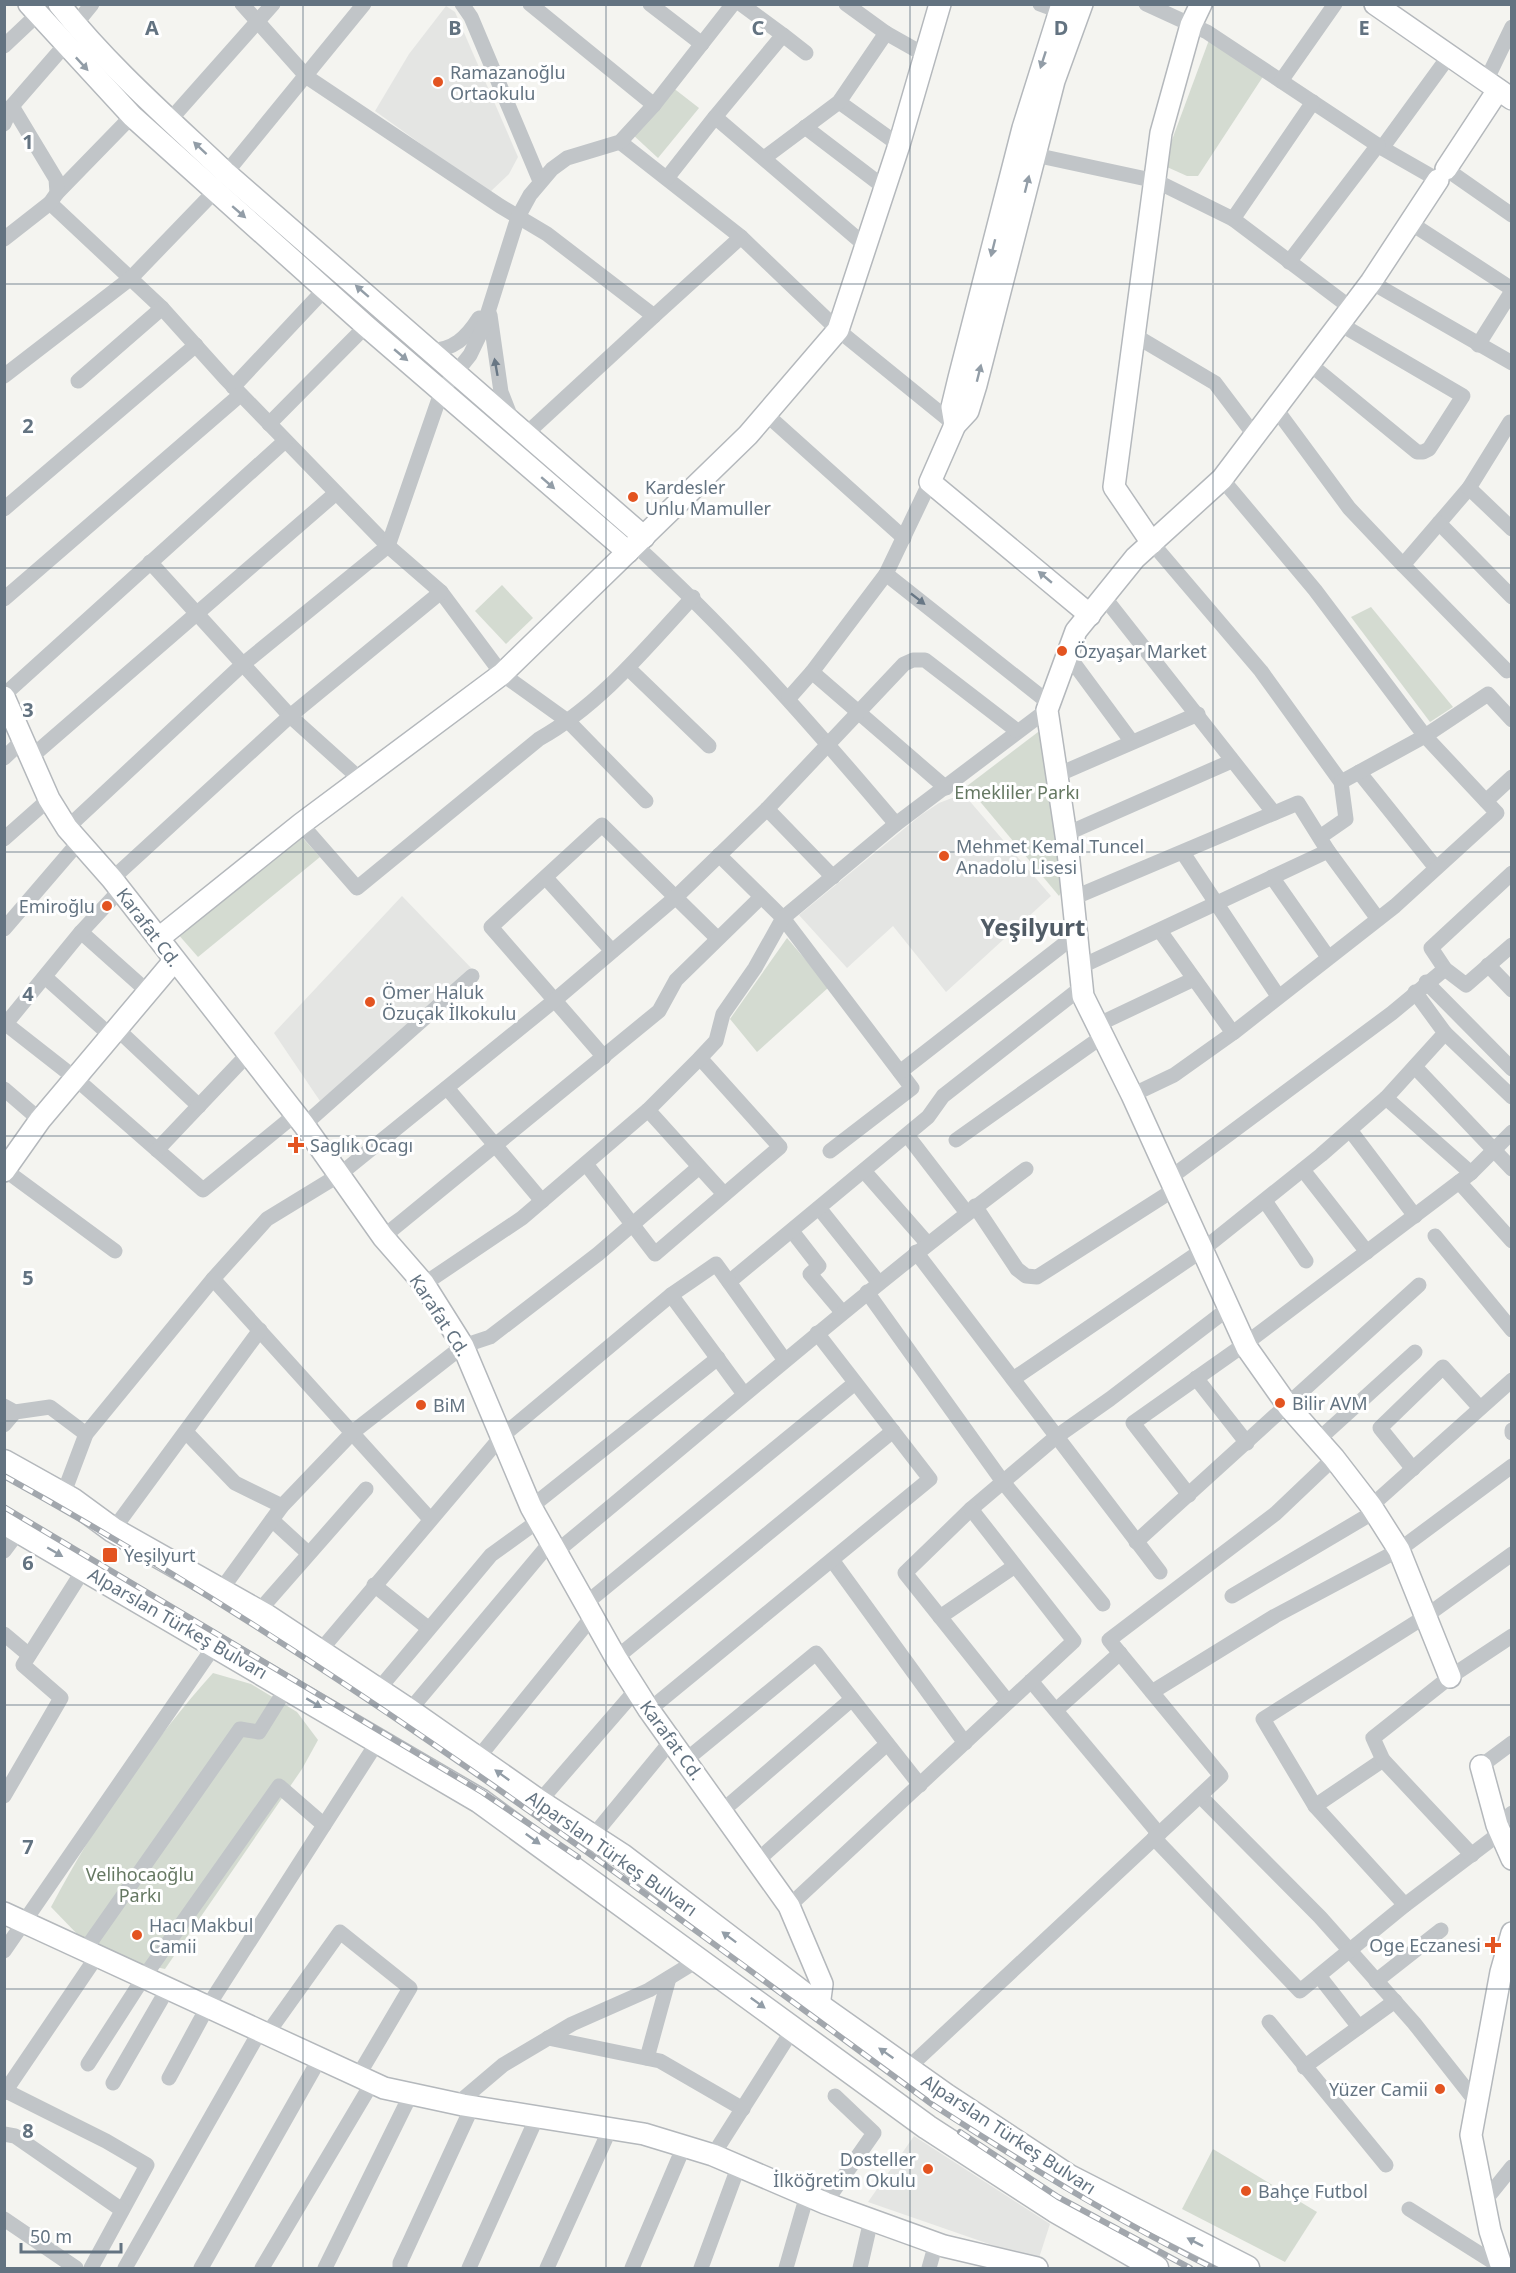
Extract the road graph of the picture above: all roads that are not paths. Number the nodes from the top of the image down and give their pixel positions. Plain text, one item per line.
1 (59, 4) edge
2 (92, 4) edge
3 (242, 4) edge
4 (273, 4) edge
5 (364, 4) edge
6 (462, 4) edge
7 (530, 4) edge
8 (650, 4) edge
9 (733, 4) edge
10 (741, 4) edge
11 (846, 4) edge
12 (940, 4) edge
13 (1082, 4) edge
14 (1146, 4) edge
15 (1201, 4) edge
16 (1335, 4) edge
17 (1375, 4) edge
18 (1054, 7) edge
19 (33, 9) edge
20 (1398, 11) edge
21 (259, 22) junction
22 (75, 25) junction
23 (1191, 25) junction
24 (1512, 27) edge
25 (886, 33) junction
26 (783, 35) junction
27 (702, 44) junction
28 (65, 45) junction
29 (4, 46) edge
30 (806, 53) dead end
31 (925, 55) junction
32 (1449, 56) junction
33 (307, 77) junction
34 (1281, 81) junction
35 (1498, 90) edge
36 (839, 102) junction
37 (1313, 102) junction
38 (654, 105) junction
39 (12, 106) junction
40 (132, 117) junction
41 (715, 117) junction
42 (170, 120) junction
43 (4, 124) edge
44 (805, 127) junction
45 (620, 142) junction
46 (899, 145) junction
47 (1380, 146) junction
48 (1035, 155) junction
49 (764, 158) junction
50 (226, 173) junction
51 (1442, 175) junction
52 (667, 178) junction
53 (540, 181) junction
54 (1156, 181) junction
55 (885, 188) junction
56 (215, 191) junction
57 (53, 198) junction
58 (1512, 214) edge
59 (518, 217) junction
60 (1233, 219) junction
61 (1409, 222) junction
62 (741, 237) junction
63 (4, 239) edge
64 (867, 247) junction
65 (1289, 262) junction
66 (131, 278) junction
67 (1371, 282) junction
68 (325, 289) junction
69 (1512, 290) edge
70 (489, 303) junction
71 (162, 308) junction
72 (654, 316) junction
73 (1345, 316) junction
74 (366, 326) junction
75 (838, 330) junction
76 (1134, 336) junction
77 (196, 345) junction
78 (1478, 345) junction
79 (429, 350) junction
80 (1512, 363) edge
81 (1311, 365) junction
82 (456, 373) junction
83 (4, 376) edge
84 (78, 381) dead end
85 (442, 390) junction
86 (237, 391) junction
87 (1276, 409) junction
88 (766, 414) junction
89 (269, 424) junction
90 (1512, 424) edge
91 (955, 425) junction
92 (520, 428) junction
93 (1255, 436) junction
94 (285, 441) junction
95 (1222, 479) junction
96 (930, 482) junction
97 (1469, 488) junction
98 (336, 492) junction
99 (4, 509) edge
100 (1439, 523) junction
101 (1512, 529) edge
102 (904, 538) junction
103 (1152, 543) junction
104 (635, 544) junction
105 (388, 546) junction
106 (150, 562) junction
107 (1403, 565) junction
108 (886, 574) junction
109 (441, 592) junction
110 (693, 597) junction
111 (1104, 597) junction
112 (1512, 597) edge
113 (4, 599) edge
114 (197, 614) junction
115 (1090, 615) junction
116 (1067, 654) junction
117 (242, 665) junction
118 (628, 668) junction
119 (1509, 668) edge
120 (812, 672) junction
121 (502, 674) junction
122 (1488, 694) junction
123 (4, 696) edge
124 (789, 698) junction
125 (1048, 706) junction
126 (857, 713) junction
127 (1198, 714) junction
128 (290, 716) junction
129 (1512, 720) edge
130 (569, 722) junction
131 (1016, 730) junction
132 (1425, 736) junction
133 (1132, 742) junction
134 (828, 744) junction
135 (710, 746) dead end
136 (27, 749) junction
137 (4, 758) edge
138 (1232, 760) junction
139 (1359, 772) junction
140 (1057, 776) junction
141 (1512, 777) edge
142 (360, 779) junction
143 (1341, 782) junction
144 (946, 788) junction
145 (49, 799) junction
146 (646, 801) dead end
147 (1486, 801) junction
148 (767, 809) junction
149 (1274, 813) junction
150 (896, 824) junction
151 (301, 825) junction
152 (1066, 834) junction
153 (72, 836) junction
154 (1320, 837) junction
155 (4, 839) edge
156 (1328, 851) junction
157 (1183, 853) junction
158 (720, 855) junction
159 (1436, 868) junction
160 (1512, 873) edge
161 (833, 877) junction
162 (1272, 877) junction
163 (546, 878) junction
164 (117, 884) junction
165 (676, 897) junction
166 (761, 897) junction
167 (1073, 898) junction
168 (1218, 903) junction
169 (783, 918) junction
170 (1378, 918) junction
171 (4, 929) edge
172 (1160, 931) junction
173 (81, 932) junction
174 (1077, 934) junction
175 (159, 938) junction
176 (717, 939) junction
177 (1512, 945) edge
178 (612, 951) junction
179 (1328, 957) junction
180 (174, 961) junction
181 (1488, 965) junction
182 (1445, 969) junction
183 (472, 976) dead end
184 (45, 977) junction
185 (1081, 977) junction
186 (1194, 979) junction
187 (1420, 987) junction
188 (1512, 990) edge
189 (147, 991) junction
190 (1278, 996) junction
191 (555, 1000) junction
192 (5, 1025) edge
193 (1100, 1030) junction
194 (113, 1032) junction
195 (1233, 1033) junction
196 (1445, 1033) junction
197 (249, 1053) junction
198 (604, 1057) junction
199 (700, 1058) junction
200 (1415, 1067) junction
201 (1512, 1069) edge
202 (900, 1072) junction
203 (75, 1078) junction
204 (447, 1088) junction
205 (4, 1089) edge
206 (1132, 1095) junction
207 (1512, 1097) edge
208 (1386, 1098) junction
209 (199, 1106) junction
210 (648, 1110) junction
211 (40, 1120) junction
212 (300, 1120) junction
213 (1350, 1130) junction
214 (1512, 1132) edge
215 (907, 1135) junction
216 (956, 1140) dead end
217 (495, 1148) junction
218 (157, 1150) junction
219 (1495, 1150) junction
220 (830, 1151) dead end
221 (7, 1163) edge
222 (586, 1164) junction
223 (698, 1167) junction
224 (1026, 1169) dead end
225 (1512, 1169) edge
226 (1303, 1170) junction
227 (864, 1171) junction
228 (339, 1175) junction
229 (1465, 1178) junction
230 (1173, 1184) junction
231 (724, 1194) junction
232 (542, 1201) junction
233 (1265, 1201) junction
234 (819, 1209) junction
235 (971, 1210) junction
236 (1415, 1215) junction
237 (632, 1225) junction
238 (795, 1235) dead end
239 (1435, 1236) dead end
240 (383, 1238) junction
241 (1512, 1241) edge
242 (921, 1248) junction
243 (115, 1251) dead end
244 (1201, 1251) junction
245 (1367, 1252) junction
246 (1306, 1261) dead end
247 (213, 1279) junction
248 (729, 1282) junction
249 (424, 1284) junction
250 (1419, 1285) dead end
251 (873, 1287) junction
252 (671, 1295) junction
253 (1229, 1308) junction
254 (842, 1312) junction
255 (260, 1330) junction
256 (1512, 1330) edge
257 (817, 1333) junction
258 (1245, 1344) junction
259 (463, 1346) junction
260 (1415, 1352) dead end
261 (718, 1358) junction
262 (784, 1359) junction
263 (1013, 1378) junction
264 (1196, 1378) junction
265 (1512, 1380) edge
266 (855, 1383) junction
267 (744, 1394) junction
268 (1288, 1406) junction
269 (1480, 1408) junction
270 (10, 1409) edge
271 (4, 1425) edge
272 (893, 1431) junction
273 (186, 1432) junction
274 (353, 1432) junction
275 (86, 1434) junction
276 (501, 1437) junction
277 (1056, 1437) junction
278 (1318, 1440) junction
279 (1247, 1443) junction
280 (1334, 1458) junction
281 (4, 1462) edge
282 (1512, 1466) edge
283 (1413, 1469) junction
284 (1003, 1482) junction
285 (366, 1489) dead end
286 (63, 1495) junction
287 (1188, 1495) junction
288 (282, 1506) junction
289 (971, 1509) junction
290 (1372, 1509) junction
291 (535, 1514) junction
292 (430, 1519) junction
293 (272, 1520) junction
294 (12, 1526) edge
295 (113, 1530) junction
296 (1136, 1542) junction
297 (553, 1548) junction
298 (1399, 1550) junction
299 (4, 1551) edge
300 (308, 1553) junction
301 (1512, 1554) edge
302 (832, 1560) junction
303 (1015, 1566) junction
304 (84, 1569) junction
305 (1160, 1572) dead end
306 (374, 1585) junction
307 (221, 1590) junction
308 (1232, 1596) dead end
309 (1103, 1604) dead end
310 (589, 1610) junction
311 (258, 1612) junction
312 (1426, 1616) junction
313 (940, 1617) junction
314 (428, 1628) junction
315 (4, 1634) edge
316 (1512, 1636) edge
317 (215, 1645) junction
318 (320, 1651) junction
319 (1120, 1653) junction
320 (29, 1654) junction
321 (616, 1658) junction
322 (1450, 1677) junction
323 (1031, 1681) junction
324 (287, 1687) junction
325 (378, 1690) junction
326 (636, 1690) junction
327 (1152, 1692) junction
328 (852, 1699) junction
329 (1008, 1702) junction
330 (649, 1710) junction
331 (1056, 1710) junction
332 (410, 1711) junction
333 (672, 1740) junction
334 (378, 1741) junction
335 (965, 1743) junction
336 (1512, 1743) edge
337 (887, 1744) junction
338 (478, 1758) junction
339 (687, 1759) junction
340 (1383, 1760) junction
341 (1481, 1766) joint
342 (920, 1785) junction
343 (4, 1796) edge
344 (1200, 1796) junction
345 (539, 1802) junction
346 (1315, 1806) junction
347 (722, 1811) junction
348 (1503, 1823) edge
349 (324, 1825) junction
350 (593, 1836) junction
351 (1156, 1836) junction
352 (1472, 1855) junction
353 (1512, 1859) edge
354 (758, 1860) junction
355 (1405, 1905) junction
356 (789, 1906) junction
357 (4, 1913) edge
358 (25, 1922) junction
359 (1441, 1930) dead end
360 (1512, 1933) edge
361 (4, 1951) edge
362 (1350, 1951) junction
363 (91, 1953) junction
364 (698, 1960) junction
365 (1319, 1976) junction
366 (144, 1977) junction
367 (669, 1978) junction
368 (1377, 1981) junction
369 (168, 1988) junction
370 (1395, 2001) junction
371 (208, 2006) junction
372 (819, 2006) junction
373 (1269, 2022) dead end
374 (1359, 2027) junction
375 (793, 2029) junction
376 (264, 2032) junction
377 (548, 2038) junction
378 (320, 2058) junction
379 (647, 2058) junction
380 (88, 2064) dead end
381 (1304, 2067) junction
382 (908, 2068) junction
383 (170, 2078) dead end
384 (365, 2079) junction
385 (113, 2083) dead end
386 (5, 2092) edge
387 (411, 2094) junction
388 (835, 2096) dead end
389 (1477, 2103) junction
390 (464, 2105) junction
391 (743, 2109) junction
392 (537, 2117) junction
393 (610, 2129) junction
394 (4, 2134) edge
395 (684, 2146) junction
396 (713, 2155) junction
397 (739, 2165) junction
398 (1386, 2165) dead end
399 (1512, 2167) edge
400 (816, 2199) junction
401 (1483, 2203) junction
402 (1408, 2209) dead end
403 (122, 2210) junction
404 (4, 2218) edge
405 (871, 2220) junction
406 (936, 2243) junction
407 (76, 2268) edge
408 (91, 2268) edge
409 (125, 2268) edge
410 (201, 2268) edge
411 (262, 2268) edge
412 (325, 2268) edge
413 (400, 2268) edge
414 (469, 2268) edge
415 (547, 2268) edge
416 (632, 2268) edge
417 (702, 2268) edge
418 (786, 2268) edge
419 (860, 2268) edge
420 (929, 2268) edge
421 (1037, 2268) edge
422 (1156, 2268) edge
423 (1247, 2268) edge
424 (1501, 2268) edge

1 - 22 main road
2 - 22 street
3 - 21 street
4 - 21 street
5 - 33 street
6 - 53 street
7 - 38 street
8 - 27 street
9 - 27 street
10 - 26 street
11 - 25 street
12 - 31 main road
13 - 48 main road
14 - 23 street
15 - 23 main road
16 - 34 street
17 - 20 main road
18 -> 91 main road
19 - 28 main road
19 - 29 street
20 - 32 main road
21 - 33 street
21 - 42 street
22 - 42 main road
23 - 34 street
23 - 54 main road
24 - 35 street
25 - 31 street
25 - 36 street
26 - 30 street
26 - 41 street
27 - 38 street
28 - 39 street
28 -> 40 main road
31 - 46 main road
32 - 35 main road
32 - 47 street
33 - 50 street
33 - 59 street
34 - 37 street
35 - 51 main road
36 - 44 street
36 - 46 street
37 - 47 street
37 - 60 street
38 - 45 street
39 - 43 street
39 - 57 street
40 - 56 main road
40 - 57 street
41 - 49 street
41 - 52 street
50 -> 42 main road
44 - 49 street
44 - 55 street
45 - 52 street
45 - 53 street
46 - 55 main road
47 - 51 street
47 - 65 street
48 - 54 street
91 -> 48 main road
49 - 64 street
79 -> 50 main road
51 - 58 street
51 - 61 main road
52 - 62 street
53 - 59 street
54 - 60 street
54 - 76 main road
55 - 64 main road
56 - 66 street
56 -> 68 main road
57 - 63 street
57 - 66 street
59 - 70 street
59 - 72 street
60 - 65 street
61 - 67 main road
61 - 69 street
62 - 72 street
62 - 75 street
64 - 75 main road
65 - 73 street
66 - 71 street
66 - 83 street
67 - 73 main road
67 - 78 street
68 - 74 main road
68 - 86 street
69 - 78 street
70 - 79 street
70 - 82 street
92 -> 70 street
71 - 77 street
71 - 84 street
72 - 92 street
73 - 81 main road
73 - 81 street
74 -> 85 main road
74 - 89 street
75 - 88 main road
75 - 91 street
76 - 93 street
76 - 103 main road
77 - 86 street
77 - 99 street
78 - 80 street
79 - 82 main road
81 - 87 main road
82 - 85 street
82 - 92 main road
85 -> 104 main road
85 - 105 street
86 - 89 street
86 - 113 street
87 - 93 main road
87 - 107 street
88 - 102 street
88 - 104 main road
89 - 94 street
90 - 97 street
91 - 96 main road
92 - 104 main road
93 - 95 main road
94 - 98 street
94 - 106 street
95 - 103 main road
95 - 132 street
96 - 102 street
115 -> 96 main road
97 - 100 street
97 - 101 street
98 - 105 street
98 - 114 street
100 - 107 street
100 - 112 street
102 - 108 street
103 - 111 main road
103 - 143 street
104 - 110 street
104 - 121 main road
105 - 109 street
105 - 117 street
106 - 114 street
106 - 123 street
107 - 119 street
108 - 120 street
108 -> 125 street
109 - 121 street
109 - 128 street
110 - 118 street
110 - 124 street
111 - 115 main road
111 - 127 street
114 - 117 street
114 - 136 street
115 - 116 main road
116 - 125 main road
116 - 133 street
117 - 128 street
117 - 153 street
118 - 130 street
118 - 135 street
119 - 122 street
120 - 124 street
120 - 126 street
121 - 130 street
121 - 142 main road
122 - 129 street
122 - 132 street
123 - 136 main road, Karafat Cd.
124 - 134 street
125 - 131 street
125 - 140 main road
126 - 131 street
126 - 134 street
126 - 144 street
127 - 133 street
127 - 138 street
128 - 142 street
128 - 164 street
130 - 146 street
130 - 151 street
131 - 144 street
132 - 139 street
132 - 147 street
133 - 140 street
134 - 148 street
134 - 150 street
136 - 137 street
136 - 145 main road, Karafat Cd.
138 - 149 street
138 - 152 street
139 - 143 street
139 - 159 street
140 - 152 main road
141 - 147 street
142 - 151 main road
143 - 154 street
144 - 150 street
145 - 153 main road, Karafat Cd.
145 - 155 street
147 - 159 street
148 - 158 street
148 - 161 street
149 - 154 street
149 - 157 street
150 - 161 street
151 - 175 main road
152 - 167 main road
153 - 164 main road, Karafat Cd.
153 - 171 street
154 - 156 street
156 - 162 street
156 - 170 street
157 - 167 street
157 - 168 street
158 - 165 street
158 - 166 street
159 - 170 street
160 - 182 street
161 - 169 street
162 - 168 street
162 - 179 street
163 - 165 street
163 - 178 street
163 - 191 street
164 - 173 street
164 - 175 main road, Karafat Cd.
165 - 176 street
165 - 178 street
166 - 169 street
166 - 176 street
167 - 174 main road
168 - 172 street
168 - 190 street
169 - 199 street
169 - 202 street
170 - 179 street
172 - 185 street
172 - 186 street
173 - 184 street
173 - 189 street
174 - 185 main road
174 - 202 street
175 - 180 main road, Karafat Cd.
176 - 198 street
177 - 181 street
178 - 191 street
179 - 190 street
180 - 189 main road
180 - 197 main road, Karafat Cd.
181 - 182 street
181 - 188 street
182 - 187 street
183 - 212 street
184 - 192 street
184 - 194 street
185 - 193 main road
185 - 215 street
186 - 193 street
186 - 195 street
187 - 196 street
187 - 201 street
187 - 230 street
189 - 194 main road
190 - 195 street
191 - 198 street
191 - 204 street
192 - 203 street
193 - 206 main road
193 - 216 street
194 - 203 main road
194 - 209 street
195 - 206 street
196 - 200 street
196 - 207 street
197 - 209 street
197 - 212 main road, Karafat Cd.
198 - 217 street
199 - 210 street
199 - 231 street
200 - 208 street
200 - 219 street
202 - 220 street
203 - 211 main road
203 - 218 street
204 - 217 street
204 - 228 street
205 - 211 street
206 - 230 main road
208 - 213 street
208 - 229 street
209 - 218 street
210 - 222 street
210 - 223 street
211 - 221 main road
212 - 218 street
212 - 228 main road, Karafat Cd.
213 - 226 street
213 - 236 street
214 - 219 street
215 - 227 street
215 - 235 street
217 - 232 street
217 - 240 street
219 - 225 street
219 - 229 street
221 - 243 street
222 - 232 street
222 - 237 street
223 - 231 street
223 - 237 street
224 - 235 street
226 - 233 street
226 - 245 street
227 - 234 street
227 - 242 street
228 - 240 main road, Karafat Cd.
228 - 247 street
229 - 236 street
229 - 241 street
230 - 235 street
230 - 244 main road
231 - 237 street
232 - 249 street
233 - 244 street
233 - 246 street
234 - 248 street
234 - 251 street
235 - 242 street
236 - 245 street
237 - 259 street
238 - 254 street
239 - 256 street
240 - 249 main road, Karafat Cd.
242 - 251 street
242 - 263 street
244 - 253 main road
244 - 263 street
245 - 258 street
247 - 255 street
247 - 275 street
248 - 252 street
248 - 262 street
249 - 259 main road, Karafat Cd.
250 - 268 street
251 - 254 street
251 - 284 street
252 - 261 street
252 - 276 street
253 - 258 main road
253 - 277 street
254 - 257 street
255 - 273 street
255 - 274 street
257 - 262 street
257 - 266 street
258 - 264 street
258 - 268 main road
259 - 274 street
259 - 276 main road, Karafat Cd.
260 - 278 street
261 - 267 street
261 - 291 street
262 - 267 street
263 - 277 street
264 - 279 street
264 - 287 street
265 - 269 street
266 - 272 street
266 - 310 street
267 - 297 street
268 - 278 main road
268 - 279 street
269 - 283 street
269 - 283 street
270 - 271 street
270 - 275 street
272 - 302 street
272 - 321 street
273 - 288 street
273 - 295 street
274 - 288 street
274 - 292 street
275 - 286 street
276 - 291 main road, Karafat Cd.
276 - 292 street
277 - 284 street
277 - 296 street
278 - 280 main road
279 - 287 street
280 - 290 main road
280 - 319 street
281 - 286 main road, Alparslan Türkeş Bulvarı
282 - 298 street
283 - 290 street
284 - 289 street
284 - 309 street
285 - 300 street
286 - 295 main road, Alparslan Türkeş Bulvarı
287 - 296 street
288 - 293 street
289 - 303 street
289 - 313 street
290 - 298 main road
290 - 308 street
291 - 297 main road, Karafat Cd.
291 - 314 street
292 - 306 street
293 - 300 street
293 - 307 street
294 - 299 street
294 -> 304 main road, Alparslan Türkeş Bulvarı
295 - 307 main road, Alparslan Türkeş Bulvarı
296 - 305 street
297 - 310 main road, Karafat Cd.
297 - 332 street
298 - 312 main road
298 - 327 street
300 - 311 street
301 - 312 street
302 - 330 street
302 - 335 street
303 - 313 street
303 - 323 street
304 - 317 main road, Alparslan Türkeş Bulvarı
304 - 320 street
306 - 314 street
306 - 318 street
307 - 311 main road, Alparslan Türkeş Bulvarı
310 - 321 main road, Karafat Cd.
310 - 338 street
311 - 318 main road, Alparslan Türkeş Bulvarı
312 - 322 main road
312 - 346 street
313 - 329 street
314 - 325 street
315 - 320 street
316 - 322 street
317 - 324 main road, Alparslan Türkeş Bulvarı
317 - 358 street
318 - 325 main road, Alparslan Türkeş Bulvarı
319 - 327 street
319 - 331 street
320 - 343 street
321 - 326 main road, Karafat Cd.
322 - 340 street
323 - 329 street
323 - 331 street
324 -> 334 main road, Alparslan Türkeş Bulvarı
324 - 363 street
325 - 332 main road, Alparslan Türkeş Bulvarı
326 - 330 main road, Karafat Cd.
326 - 345 street
327 - 344 street
328 - 337 street
328 - 339 street
328 - 347 street
329 - 335 street
330 - 333 main road, Karafat Cd.
331 - 351 street
332 - 338 main road, Alparslan Türkeş Bulvarı
333 - 339 main road, Karafat Cd.
333 - 350 street
334 - 349 street
334 -> 364 main road, Alparslan Türkeş Bulvarı
335 - 342 street
336 - 341 street
337 - 342 street
337 - 354 street
345 -> 338 main road, Alparslan Türkeş Bulvarı
339 - 347 main road, Karafat Cd.
340 - 346 street
340 - 352 street
341 - 348 main road
342 - 356 street
344 - 351 street
344 - 362 street
345 - 350 main road, Alparslan Türkeş Bulvarı
346 - 355 street
347 - 354 main road, Karafat Cd.
348 - 352 street
348 - 353 main road
349 - 366 street
349 - 371 street
372 -> 350 main road, Alparslan Türkeş Bulvarı
351 - 365 street
351 - 382 street
352 - 355 street
354 - 356 main road, Karafat Cd.
355 - 362 street
356 - 372 main road, Karafat Cd.
357 - 358 main road
358 - 361 street
358 - 363 main road
359 - 368 street
360 - 389 main road
362 - 365 street
362 - 368 street
363 - 366 main road
363 - 386 street
364 - 367 street
364 -> 375 main road, Alparslan Türkeş Bulvarı
365 - 374 street
366 - 369 main road
366 - 380 street
367 - 377 street
367 - 379 street
368 - 370 street
369 - 371 main road
369 - 385 street
370 - 374 street
370 - 389 street
371 - 376 main road
371 - 383 street
382 -> 372 main road, Alparslan Türkeş Bulvarı
373 - 381 street
374 - 381 street
375 - 391 street
375 - 422 main road, Alparslan Türkeş Bulvarı
376 - 378 main road
376 - 384 street
376 - 409 street
377 - 379 street
377 - 390 street
378 - 384 main road
378 - 410 street
379 - 391 street
381 - 398 street
423 -> 382 main road, Alparslan Türkeş Bulvarı
384 - 387 main road
384 - 411 street
386 - 403 street
387 - 390 main road
387 - 412 street
388 - 400 street
389 - 401 main road
390 - 392 main road
390 - 413 street
391 - 396 street
392 - 393 main road
392 - 414 street
393 - 395 main road
393 - 415 street
394 - 403 street
395 - 396 main road
395 - 416 street
396 - 397 main road
397 - 400 main road
397 - 417 street
399 - 401 street
400 - 405 main road
400 - 418 street
401 - 424 main road
402 - 424 street
403 - 408 street
404 - 407 street
405 - 406 main road
405 - 419 street
406 - 420 street
406 - 421 main road

